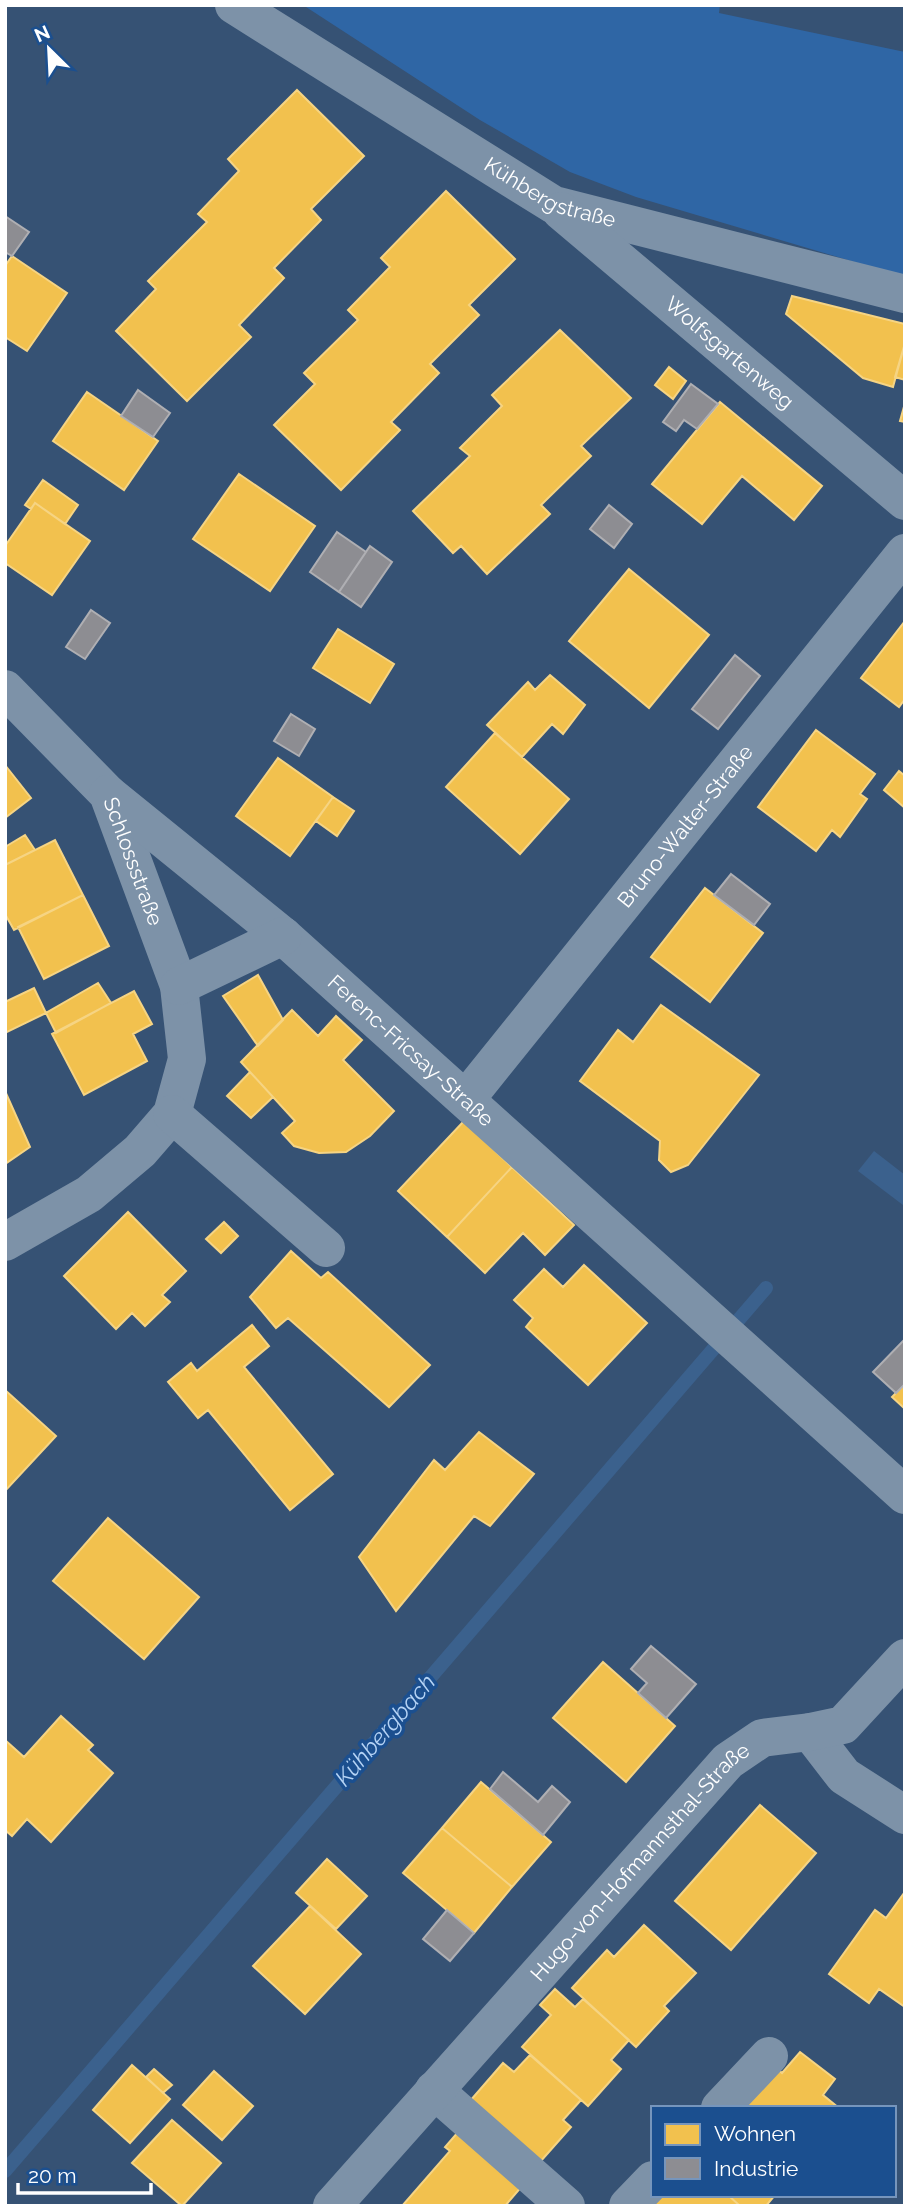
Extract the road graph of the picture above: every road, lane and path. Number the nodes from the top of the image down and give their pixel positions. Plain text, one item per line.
1 (234, 5) edge
2 (554, 205) junction
3 (905, 295) edge
4 (905, 501) edge
5 (905, 553) edge
6 (5, 689) edge
7 (108, 794) junction
8 (283, 936) junction
9 (179, 986) junction
10 (466, 1099) junction
11 (172, 1114) junction
12 (5, 1242) edge
13 (326, 1248) dead end
14 (905, 1495) edge
15 (905, 1658) edge
16 (810, 1732) junction
17 (905, 1815) edge
18 (769, 2056) dead end
19 (434, 2090) junction
20 (722, 2106) edge
21 (651, 2182) edge
22 (332, 2206) edge
23 (566, 2206) edge
24 (628, 2206) edge

1 - 2 street, Kühbergstraße
2 - 3 street, Kühbergstraße
2 - 4 street, Wolfsgartenweg
5 - 10 street, Bruno-Walter-Straße
6 - 7 street, Schlossstraße
7 - 8 street, Ferenc-Fricsay-Straße
7 - 9 street, Schlossstraße
8 - 9 street
8 - 10 street, Ferenc-Fricsay-Straße
9 - 11 street, Schlossstraße
10 - 14 street, Ferenc-Fricsay-Straße
11 - 12 street, Schlossstraße
11 - 13 street
15 - 16 street, Hugo-von-Hofmannsthal-Straße
16 - 17 street
16 - 19 street, Hugo-von-Hofmannsthal-Straße
18 - 20 street
19 - 22 street, Hugo-von-Hofmannsthal-Straße
19 - 23 street
21 - 24 street

